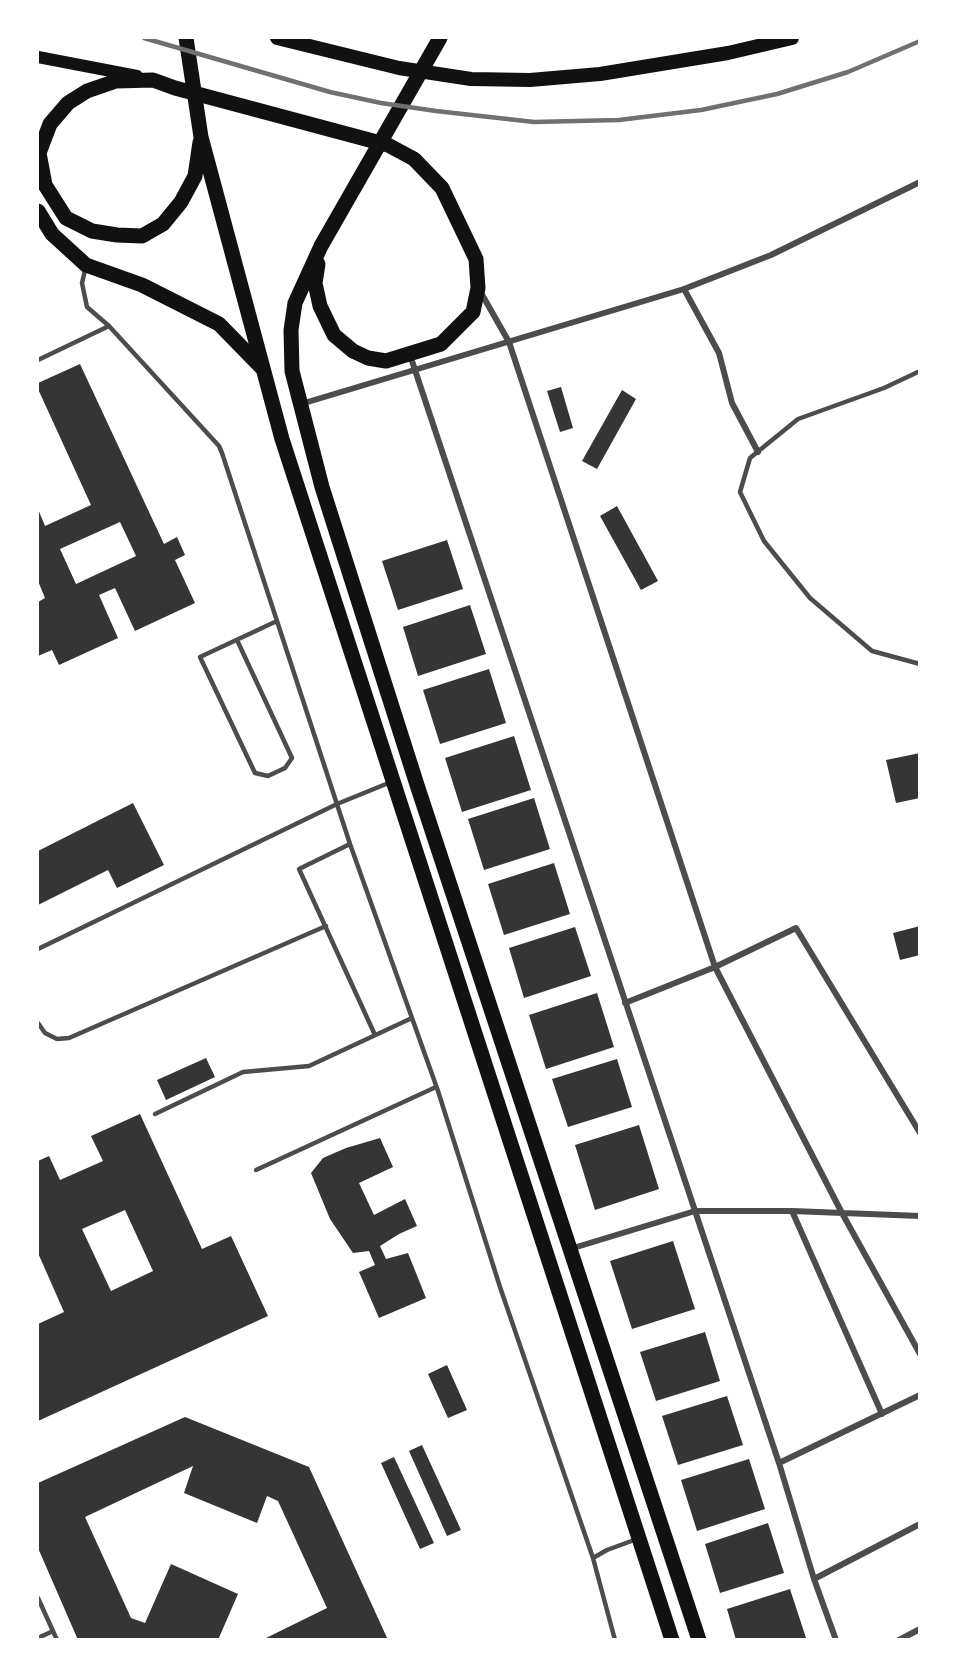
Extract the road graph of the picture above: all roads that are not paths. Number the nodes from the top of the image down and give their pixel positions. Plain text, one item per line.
1 (186, 38) edge
2 (277, 38) edge
3 (792, 38) edge
4 (441, 41) edge
5 (38, 57) edge
6 (153, 80) junction
7 (201, 137) junction
8 (920, 182) edge
9 (38, 211) edge
10 (321, 246) junction
11 (86, 265) junction
12 (478, 288) junction
13 (684, 289) junction
14 (109, 326) junction
15 (509, 342) junction
16 (38, 360) edge
17 (413, 362) junction
18 (264, 370) junction
19 (920, 371) edge
20 (300, 404) junction
21 (758, 452) junction
22 (277, 621) junction
23 (237, 640) junction
24 (920, 664) edge
25 (394, 781) junction
26 (337, 804) junction
27 (350, 844) junction
28 (326, 927) junction
29 (38, 949) edge
30 (715, 967) junction
31 (625, 1003) junction
32 (412, 1018) junction
33 (38, 1023) edge
34 (375, 1035) junction
35 (436, 1087) junction
36 (154, 1114) dead end
37 (920, 1133) edge
38 (256, 1170) dead end
39 (695, 1211) junction
40 (792, 1211) junction
41 (842, 1213) junction
42 (920, 1216) edge
43 (570, 1249) junction
44 (920, 1354) edge
45 (920, 1395) edge
46 (882, 1414) junction
47 (779, 1463) junction
48 (920, 1524) edge
49 (639, 1538) junction
50 (593, 1558) junction
51 (814, 1580) junction
52 (38, 1598) edge
53 (920, 1629) edge
54 (53, 1631) junction
55 (38, 1638) edge
56 (57, 1640) edge
57 (615, 1640) edge
58 (672, 1640) edge
59 (699, 1640) edge
60 (836, 1640) edge
61 (899, 1640) edge

1 - 7 highway
2 - 3 main road
4 - 10 highway
5 - 6 main road
6 - 7 highway
6 - 12 highway
7 - 18 highway
8 - 13 street
9 - 11 highway
10 - 17 highway
10 - 20 highway
11 - 14 lane
11 - 18 highway
12 - 15 street
12 - 17 highway
13 - 15 street
13 - 21 street
14 - 16 lane
14 - 22 lane
15 - 17 street
15 - 30 street
17 - 20 street
17 - 31 street
18 - 25 highway
19 - 21 lane
20 - 43 highway
21 - 24 lane
22 - 23 lane
22 - 26 lane
23 - 23 lane
25 - 26 lane
25 - 49 highway
26 - 27 lane
26 - 29 lane
27 - 28 lane
27 - 32 lane
28 - 33 lane
28 - 34 lane
30 - 31 street
30 - 37 street
30 - 41 street
31 - 39 street
32 - 34 lane
32 - 35 lane
34 - 36 lane
35 - 38 lane
35 - 50 lane
39 - 40 street
39 - 43 street
39 - 47 street
40 - 41 street
40 - 46 street
41 - 42 street
41 - 44 street
43 - 59 highway
45 - 46 street
46 - 47 street
47 - 51 street
48 - 51 street
49 - 50 lane
49 - 58 highway
50 - 57 lane
51 - 60 street
52 - 54 lane
53 - 61 street
54 - 55 lane
54 - 56 lane

